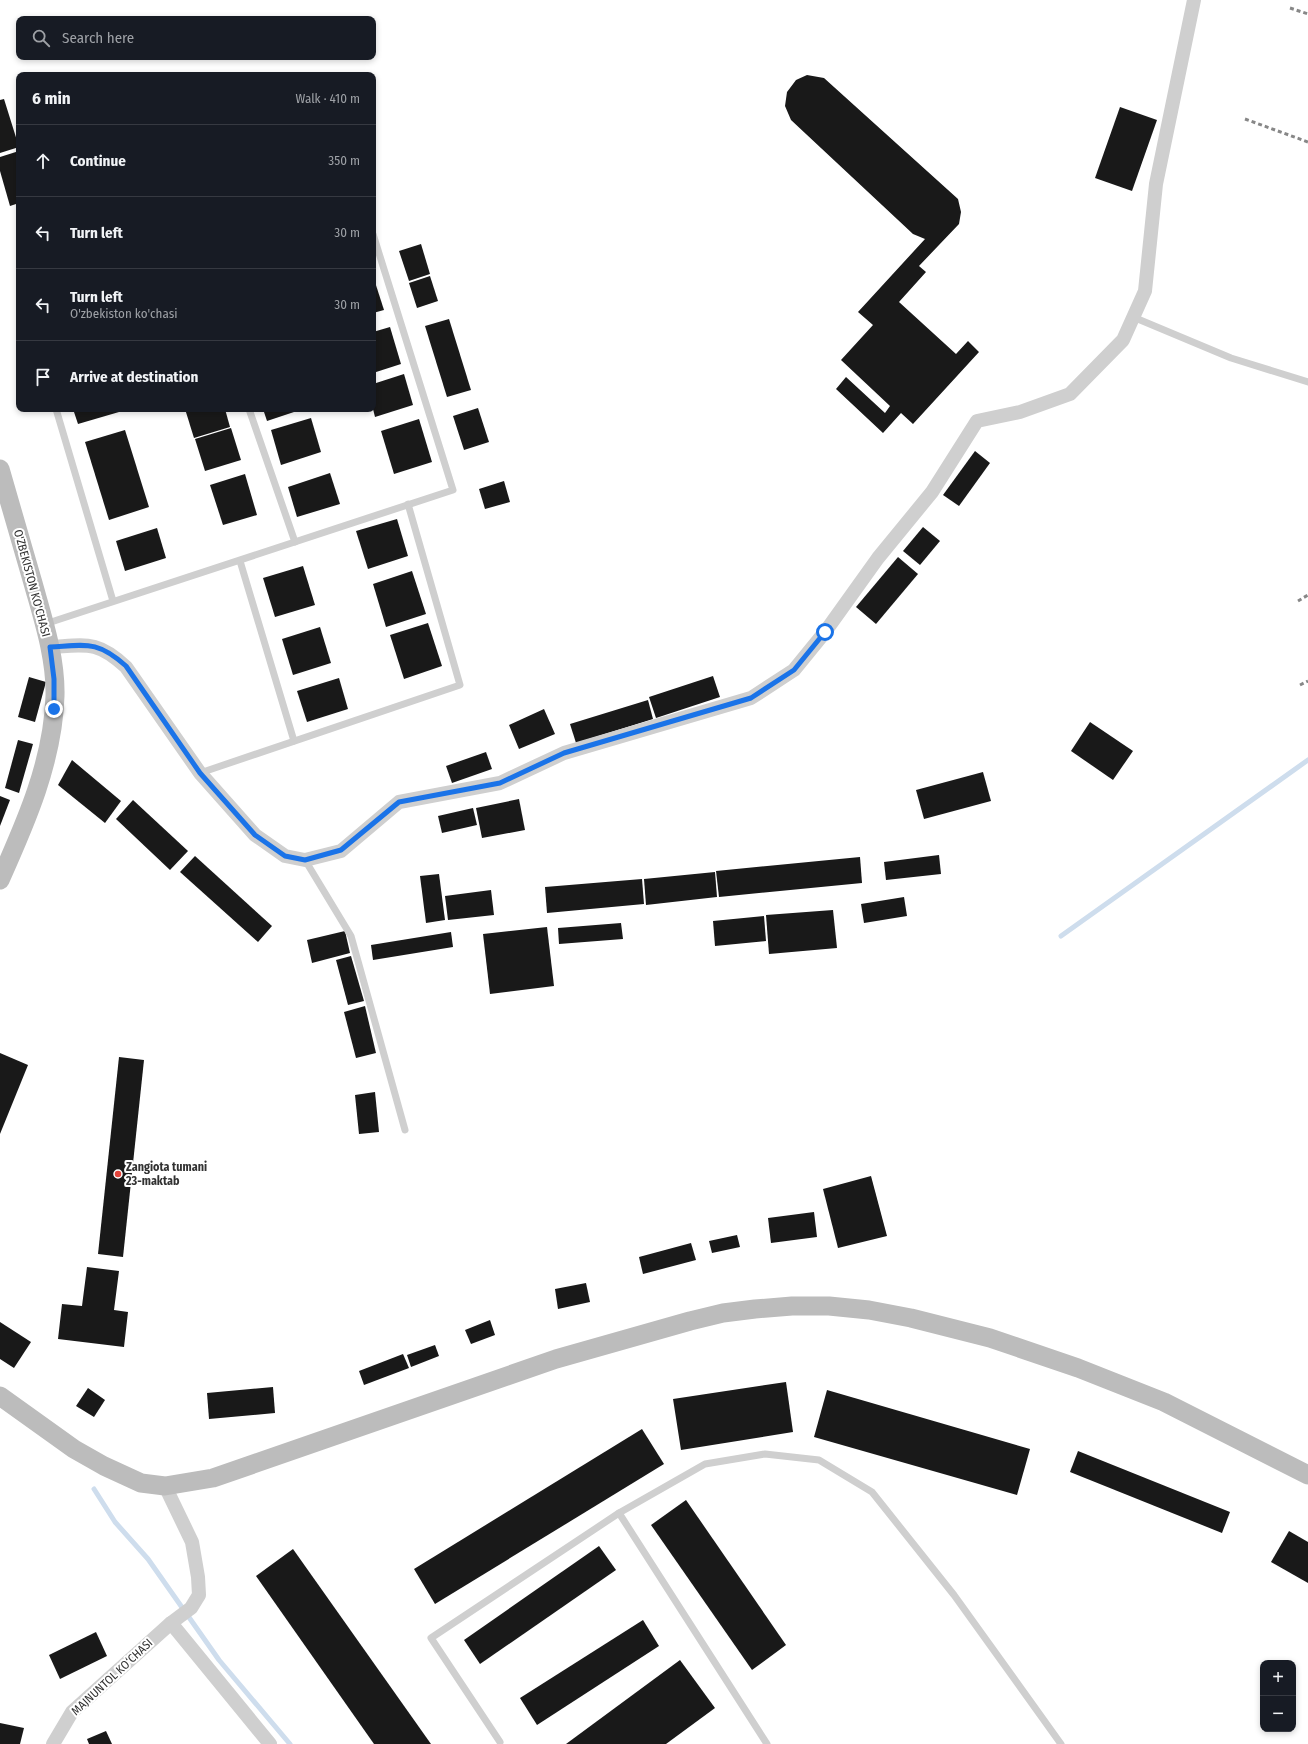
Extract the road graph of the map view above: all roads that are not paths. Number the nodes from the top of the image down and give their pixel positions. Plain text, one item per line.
1 (1194, 0) edge
2 (376, 244) edge
3 (1133, 317) junction
4 (1308, 382) edge
5 (57, 412) edge
6 (250, 412) edge
7 (0, 470) edge
8 (408, 504) junction
9 (295, 542) junction
10 (240, 560) junction
11 (113, 601) junction
12 (45, 624) junction
13 (50, 647) junction
14 (294, 741) junction
15 (200, 773) junction
16 (305, 860) junction
17 (0, 880) edge
18 (405, 1130) dead end
19 (0, 1396) edge
20 (1308, 1475) edge
21 (165, 1486) junction
22 (619, 1513) junction
23 (175, 1620) junction
24 (500, 1742) dead end
25 (53, 1744) edge
26 (270, 1744) edge
27 (767, 1744) edge
28 (1061, 1744) edge

1 - 3 street
2 - 8 lane
3 - 4 lane
3 - 16 street
5 - 11 lane
6 - 9 lane
7 - 12 main road, O'ZBEKISTON KO'CHASI
8 - 9 lane
8 - 14 lane
9 - 10 lane
10 - 11 lane
10 - 14 lane
11 - 12 lane
12 - 13 main road, O'ZBEKISTON KO'CHASI
13 - 15 street
13 - 17 main road, O'ZBEKISTON KO'CHASI
14 - 15 lane
15 - 16 street
16 - 18 lane
19 - 21 main road
20 - 21 main road
21 - 23 street, MAJNUNTOL KO‘CHASI
22 - 24 lane
22 - 27 lane
22 - 28 lane
23 - 25 street, MAJNUNTOL KO‘CHASI
23 - 26 street

